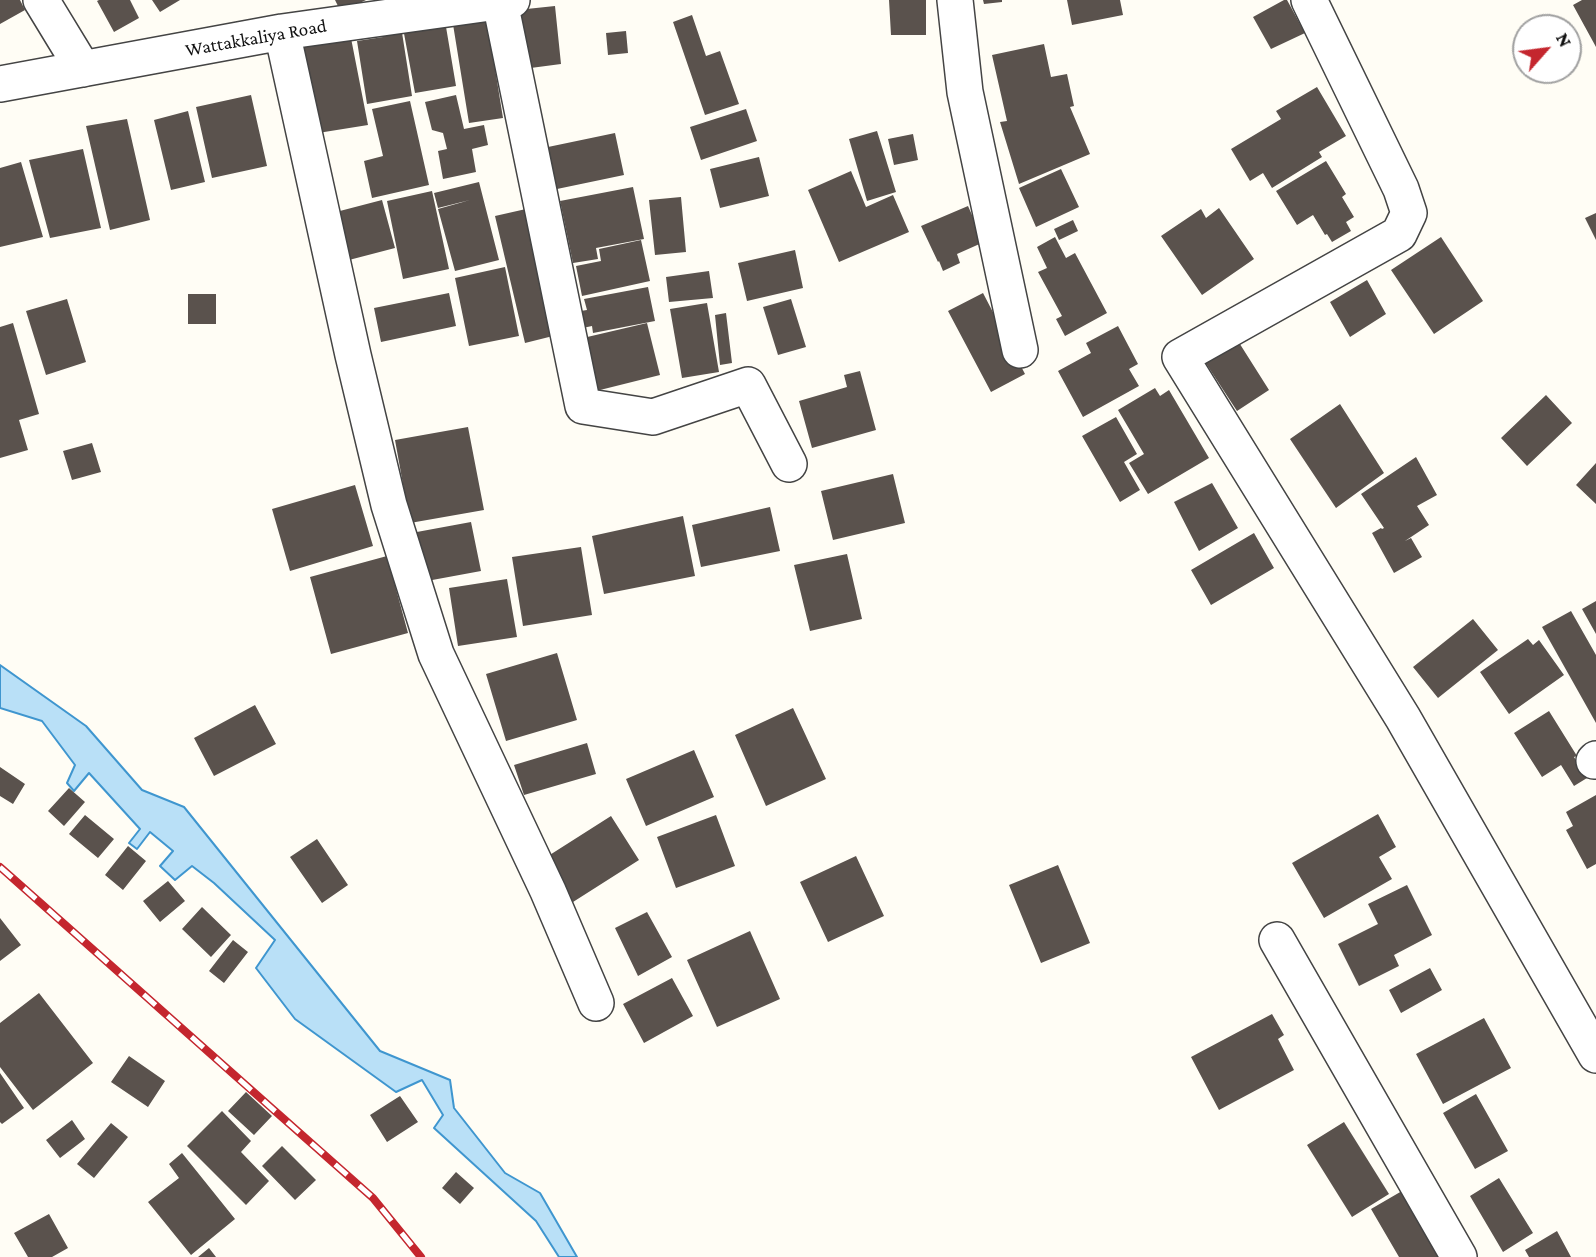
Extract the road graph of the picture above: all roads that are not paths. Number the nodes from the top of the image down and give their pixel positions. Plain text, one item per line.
1 (41, 0) edge
2 (955, 0) edge
3 (1309, 0) edge
4 (506, 1) edge
5 (282, 32) junction
6 (83, 69) junction
7 (0, 84) edge
8 (1020, 350) dead end
9 (789, 464) dead end
10 (1277, 940) dead end
11 (596, 1003) dead end
12 (1596, 1055) edge
13 (1459, 1257) edge

1 - 6 street
2 - 8 street
3 - 12 street
4 - 5 street, Wattakkaliya Road
4 - 9 street
5 - 6 street, Wattakkaliya Road
5 - 11 street
6 - 7 street, Wattakkaliya Road
10 - 13 street

